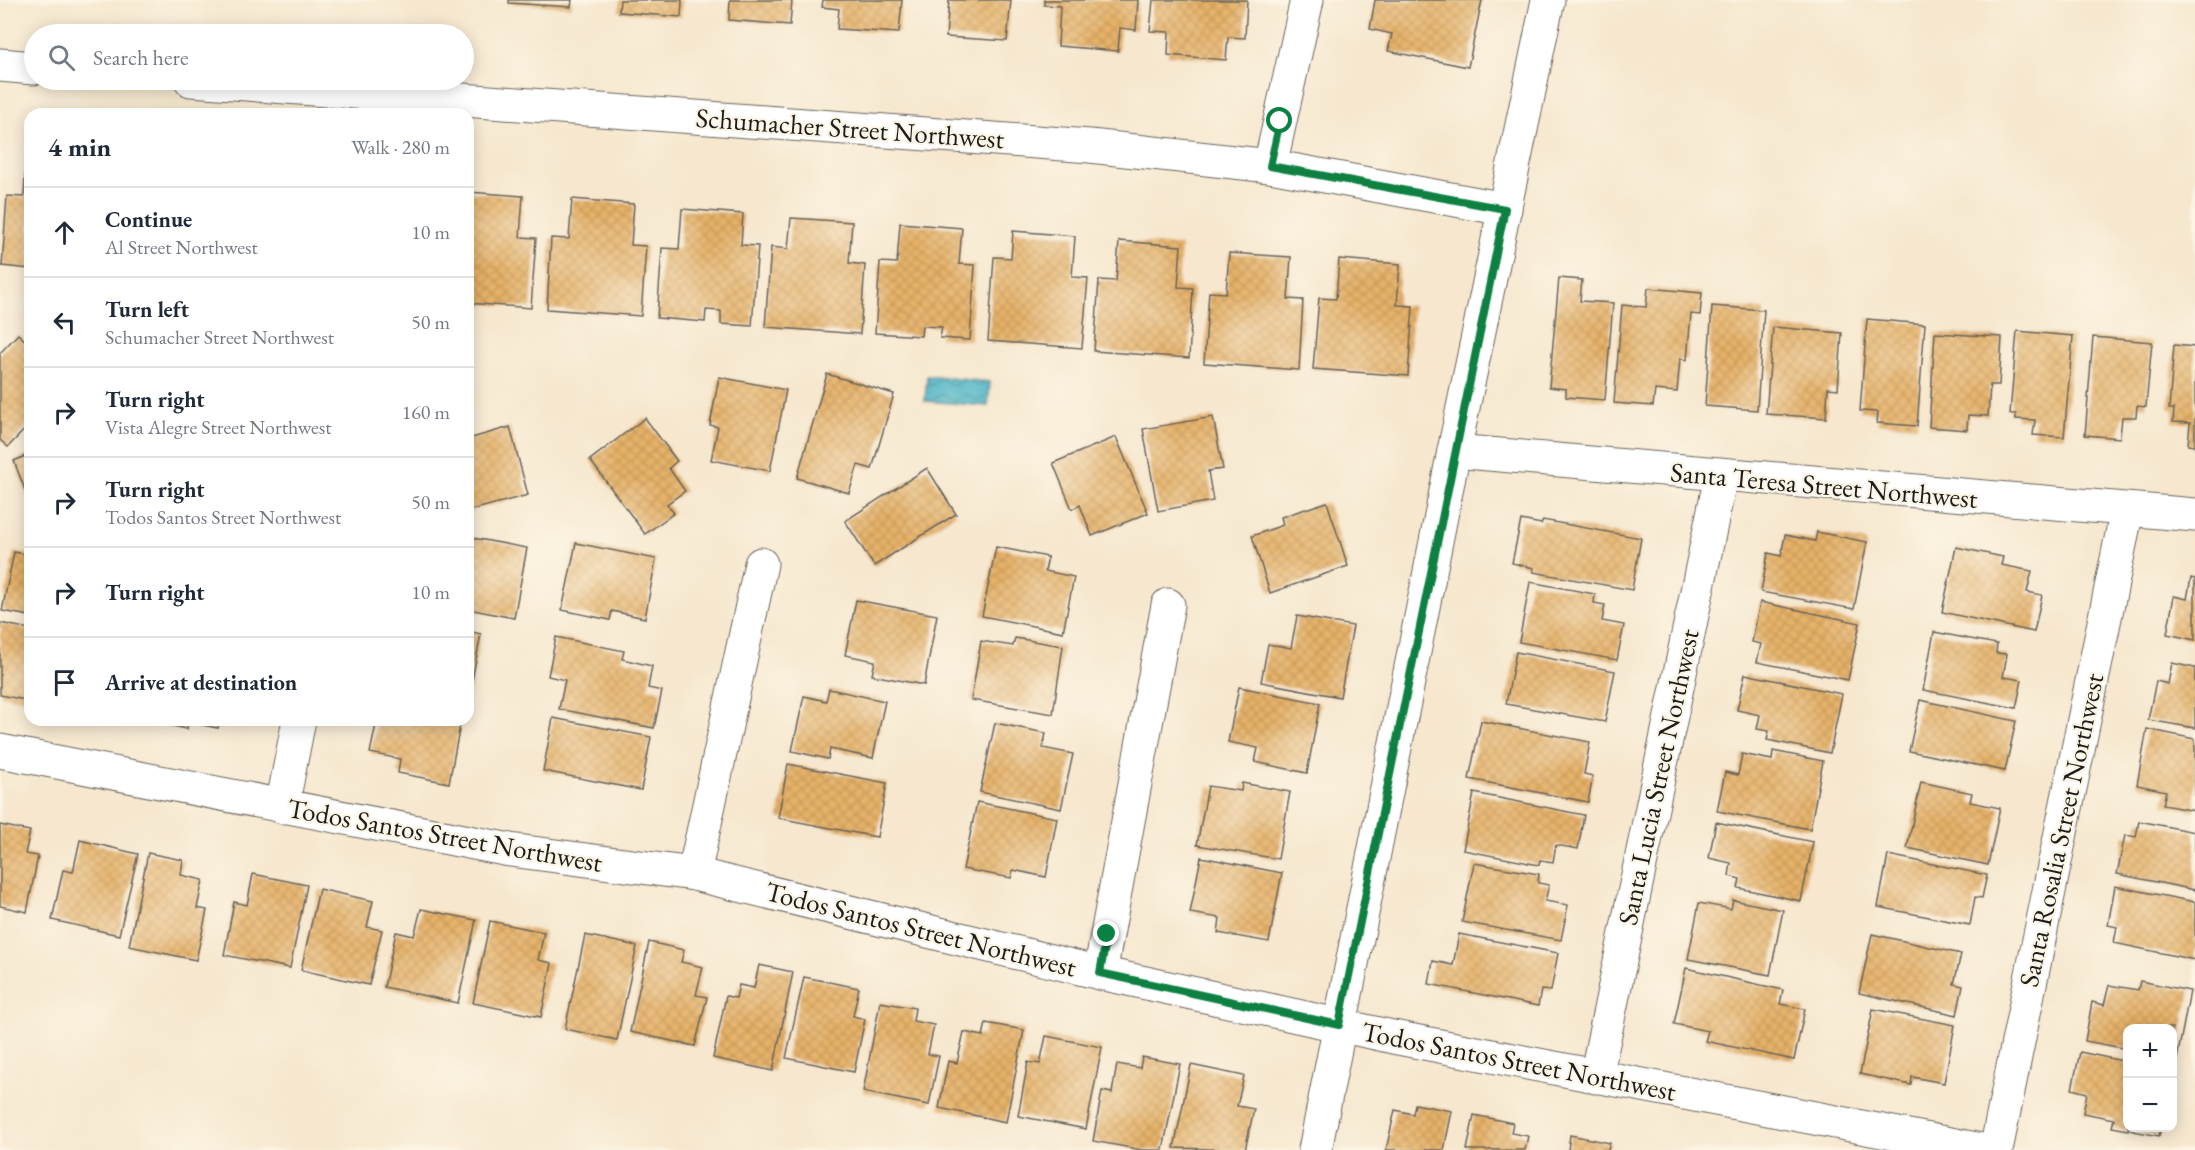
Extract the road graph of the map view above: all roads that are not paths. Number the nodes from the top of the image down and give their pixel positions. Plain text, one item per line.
1 (1307, 0) edge
2 (1548, 0) edge
3 (0, 65) edge
4 (24, 67) edge
5 (327, 90) edge
6 (1270, 166) junction
7 (1505, 209) junction
8 (1454, 451) junction
9 (1720, 476) junction
10 (2127, 510) junction
11 (2195, 515) edge
12 (761, 564) dead end
13 (1168, 605) dead end
14 (298, 726) edge
15 (0, 751) edge
16 (282, 807) junction
17 (694, 874) junction
18 (1100, 973) junction
19 (1339, 1025) junction
20 (1596, 1077) junction
21 (1315, 1150) edge
22 (1982, 1150) edge
23 (1996, 1150) edge

1 - 6 street
2 - 7 street
3 - 4 street
5 - 6 street, Schumacher Street Northwest
6 - 7 street, Schumacher Street Northwest
7 - 8 street
8 - 9 street, Santa Teresa Street Northwest
8 - 19 street
9 - 10 street, Santa Teresa Street Northwest
9 - 20 street, Santa Lucia Street Northwest
10 - 11 street, Santa Teresa Street Northwest
10 - 23 street, Santa Rosalia Street Northwest
12 - 17 street
13 - 18 street
14 - 16 street
15 - 16 street, Todos Santos Street Northwest
16 - 17 street, Todos Santos Street Northwest
17 - 18 street, Todos Santos Street Northwest
18 - 19 street, Todos Santos Street Northwest
19 - 20 street, Todos Santos Street Northwest
19 - 21 street
20 - 22 street, Todos Santos Street Northwest

